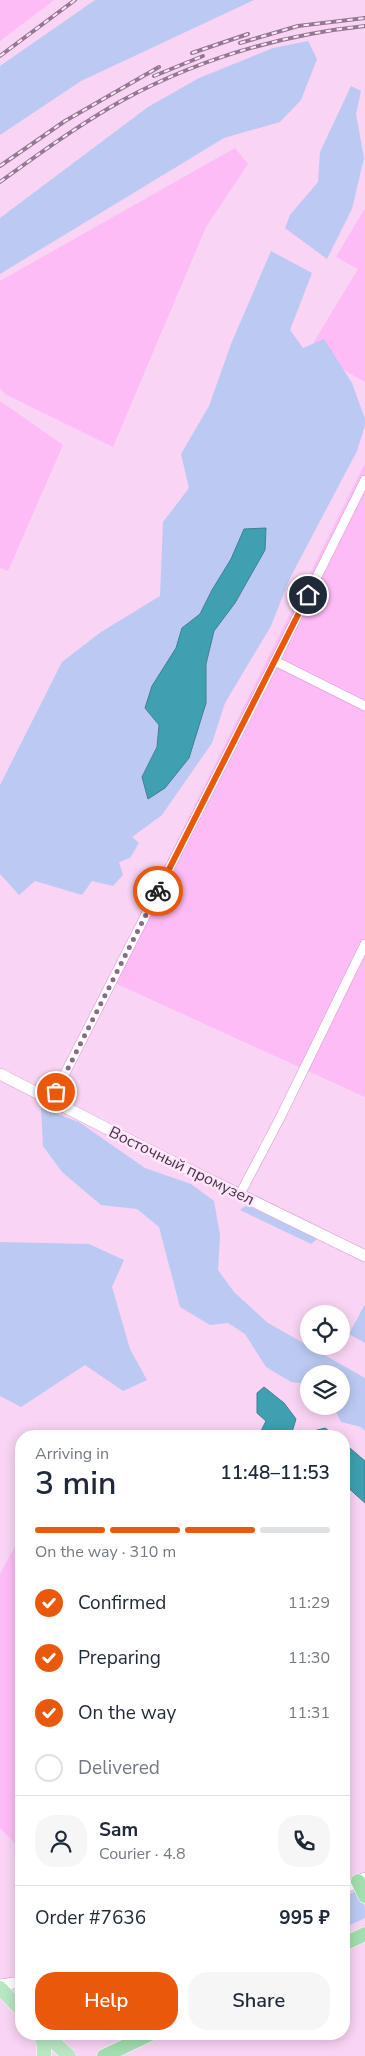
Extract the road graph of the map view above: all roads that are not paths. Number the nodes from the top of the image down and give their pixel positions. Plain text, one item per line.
1 (365, 480) edge
2 (275, 662) junction
3 (365, 706) edge
4 (365, 944) edge
5 (0, 1074) edge
6 (51, 1100) junction
7 (240, 1194) junction
8 (365, 1256) edge
9 (362, 1880) edge
10 (350, 1885) edge
11 (365, 1896) edge
12 (365, 1934) edge
13 (350, 1941) edge
14 (15, 1983) edge
15 (0, 1986) edge
16 (15, 2003) edge
17 (42, 2040) edge
18 (52, 2040) edge
19 (139, 2040) edge
20 (44, 2056) edge
21 (69, 2056) edge
22 (104, 2056) edge

1 - 2 street
2 - 3 street
2 - 6 street
4 - 7 street
5 - 6 street, Восточный промузел
6 - 7 street, Восточный промузел
7 - 8 street, Восточный промузел
9 - 10 street
9 - 11 highway
12 - 13 highway
14 - 15 street
15 - 16 main road
17 - 20 main road
18 - 21 main road
19 - 22 highway

